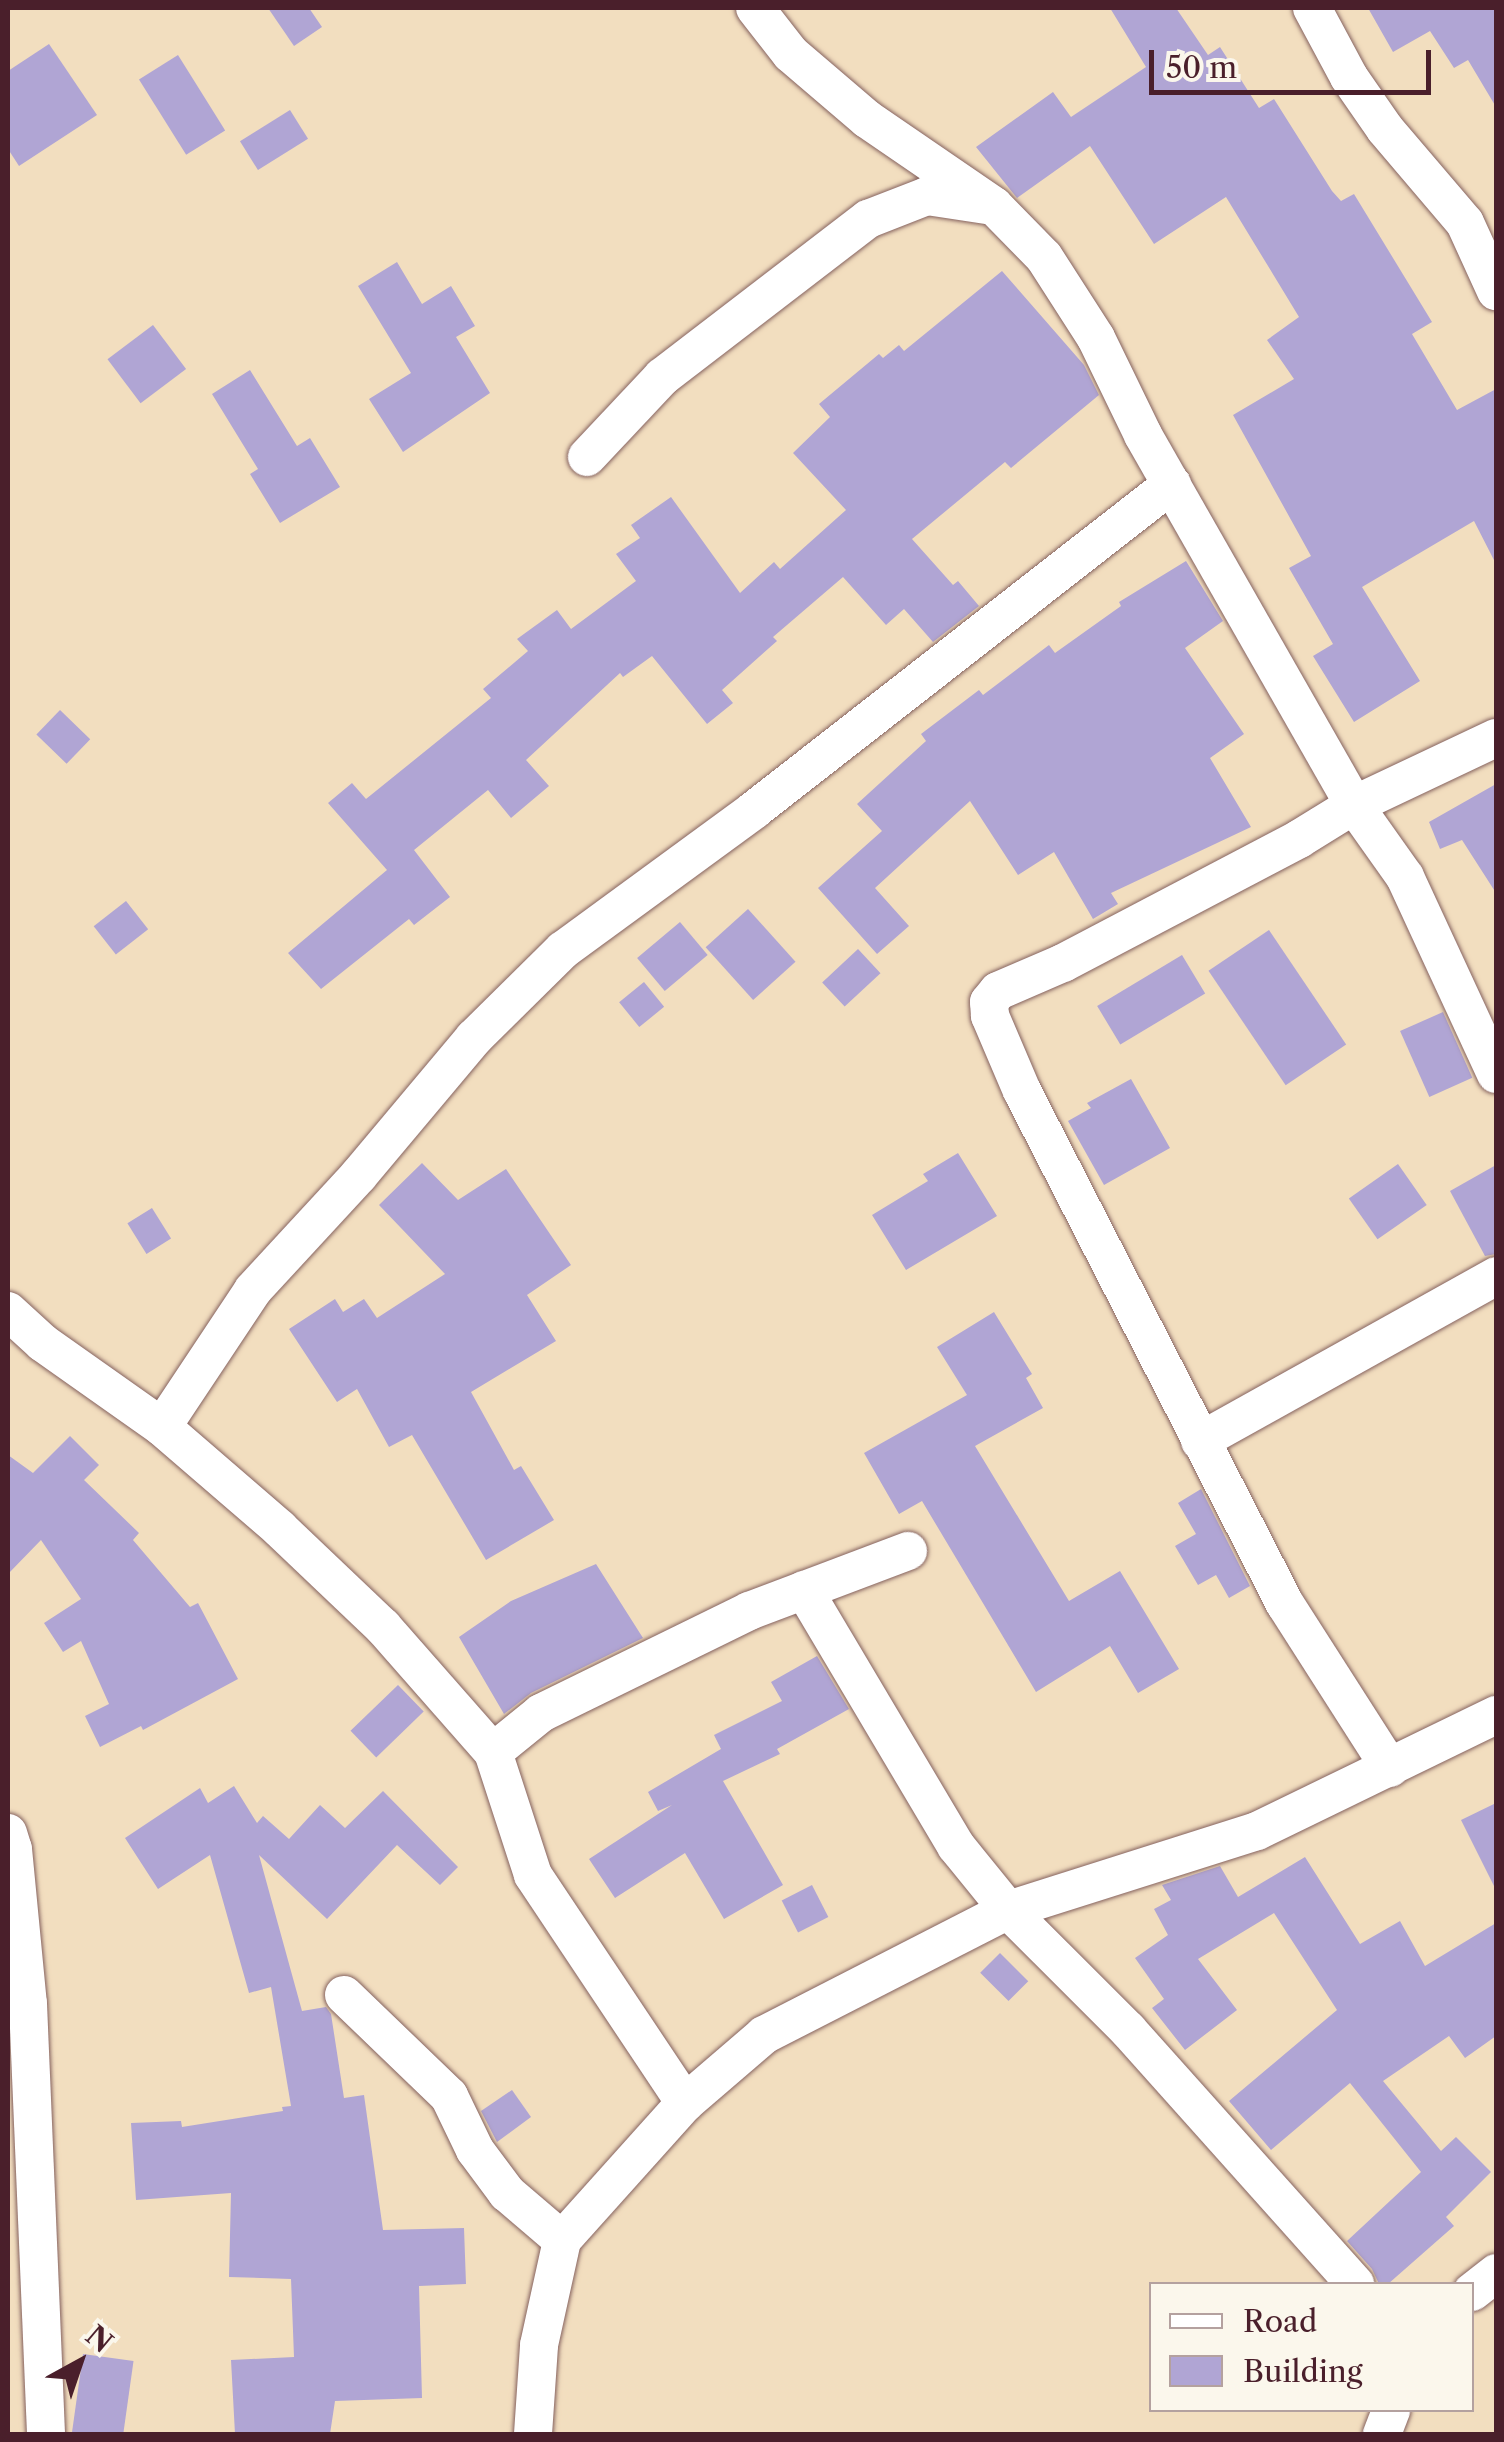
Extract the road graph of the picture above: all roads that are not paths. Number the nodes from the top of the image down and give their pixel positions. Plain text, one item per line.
1 (755, 8) edge
2 (1312, 8) edge
3 (994, 206) junction
4 (1481, 217) edge
5 (1496, 291) edge
6 (588, 456) dead end
7 (1172, 484) junction
8 (1496, 738) edge
9 (1354, 804) junction
10 (1496, 1074) edge
11 (1496, 1276) edge
12 (8, 1311) edge
13 (162, 1427) junction
14 (1200, 1441) junction
15 (908, 1551) dead end
16 (804, 1590) junction
17 (1496, 1715) edge
18 (493, 1752) junction
19 (1390, 1768) junction
20 (8, 1833) edge
21 (1008, 1910) junction
22 (344, 1995) dead end
23 (685, 2103) junction
24 (562, 2240) junction
25 (1496, 2273) edge
26 (1353, 2282) edge
27 (1474, 2290) edge
28 (46, 2434) edge
29 (533, 2434) edge

1 - 3 street
2 - 4 street
3 - 6 street
3 - 7 street
4 - 5 street
7 - 9 street
7 - 13 street
8 - 9 street
9 - 10 street
9 - 14 street
11 - 14 street
12 - 13 street
13 - 18 street
14 - 19 street
15 - 16 street
16 - 18 street
16 - 21 street
17 - 19 street
18 - 23 street
19 - 21 street
20 - 28 street
21 - 23 street
21 - 26 street
22 - 24 street
23 - 24 street
24 - 29 street
25 - 27 street

